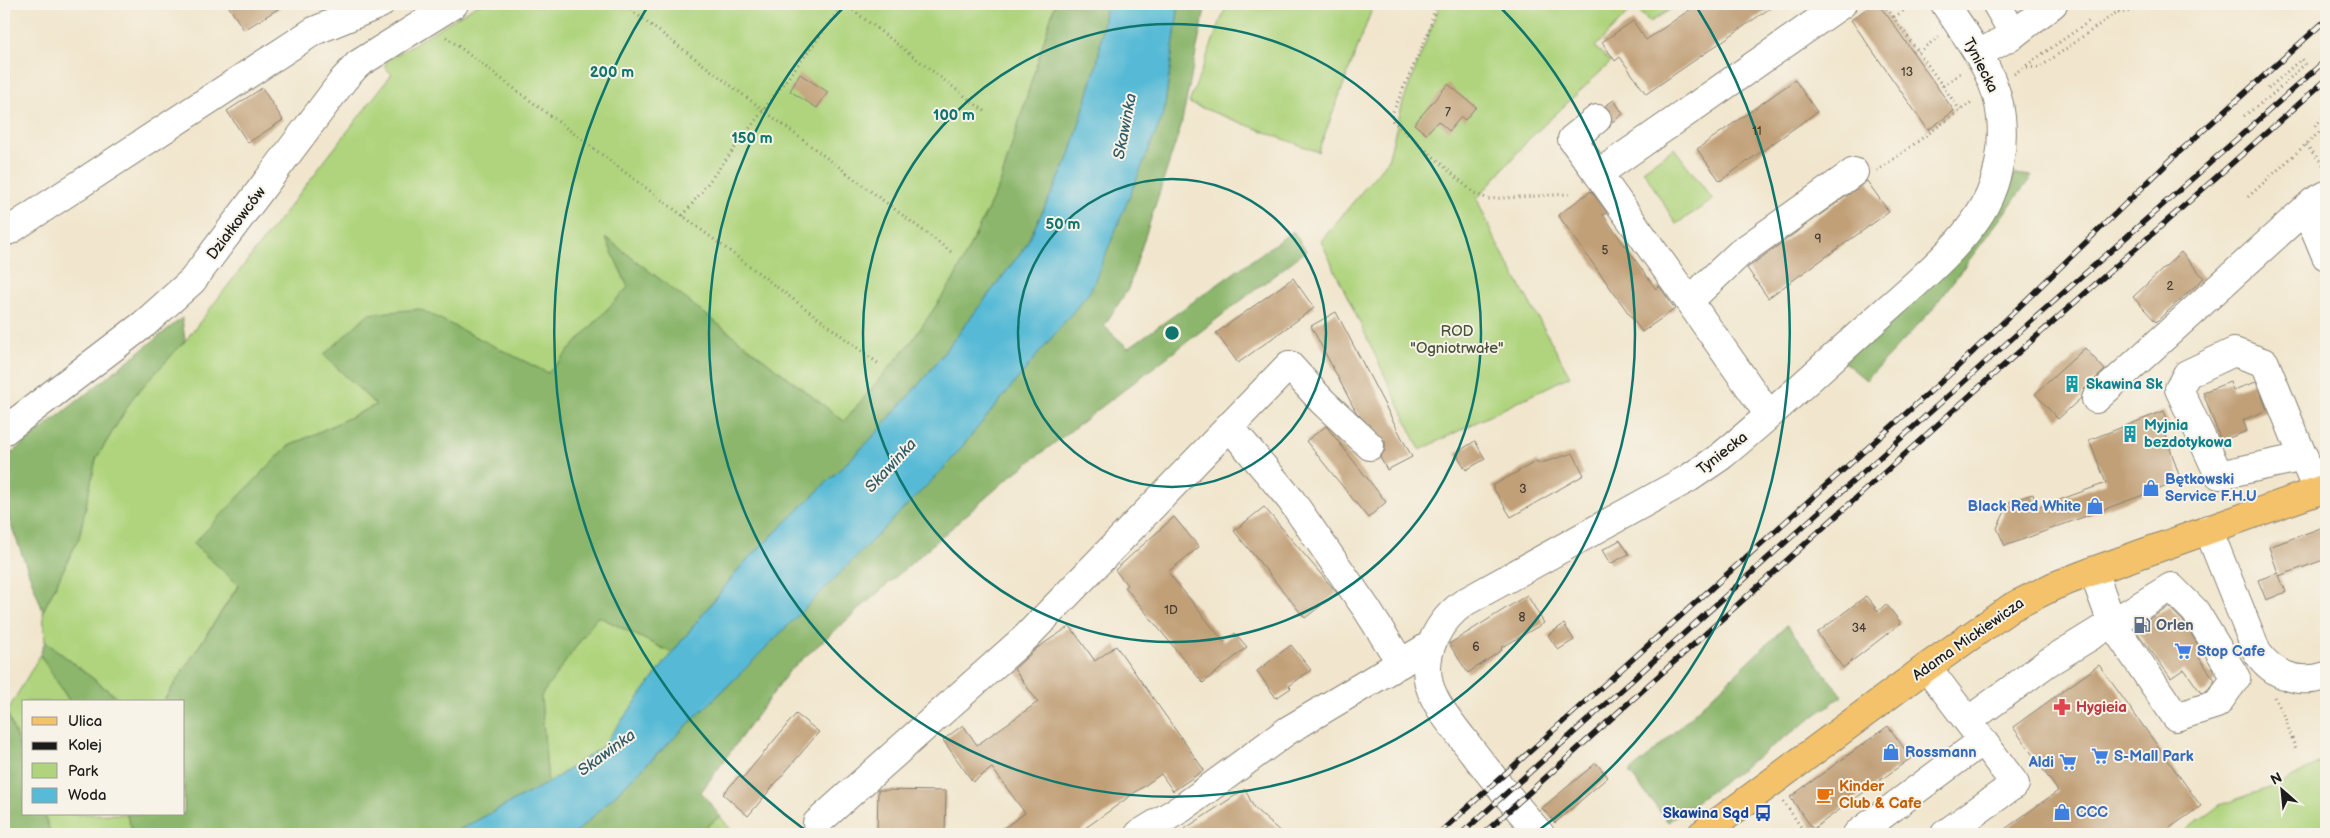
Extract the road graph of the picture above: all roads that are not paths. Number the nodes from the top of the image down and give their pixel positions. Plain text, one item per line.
1 (380, 4) edge
2 (454, 4) edge
3 (1842, 4) edge
4 (1944, 4) edge
5 (1998, 4) edge
6 (2053, 4) edge
7 (2014, 34) junction
8 (1979, 54) junction
9 (1597, 119) dead end
10 (1854, 172) road end
11 (1598, 174) junction
12 (2326, 195) edge
13 (2314, 227) dead end
14 (4, 232) edge
15 (2326, 256) edge
16 (1689, 301) junction
17 (2096, 399) dead end
18 (1769, 415) junction
19 (1230, 426) junction
20 (4, 430) edge
21 (1370, 446) dead end
22 (2304, 457) junction
23 (2322, 489) edge
24 (2208, 530) junction
25 (2093, 571) junction
26 (2112, 623) junction
27 (1431, 645) junction
28 (1401, 663) junction
29 (1927, 666) junction
30 (2326, 676) edge
31 (1975, 731) junction
32 (817, 823) dead end
33 (1713, 831) edge
34 (1139, 834) edge
35 (1540, 834) edge
36 (1857, 834) edge
37 (1946, 834) edge

1 - 14 street
2 - 20 street, Działkowców
3 - 11 street
4 - 8 street, Tyniecka
5 - 7 street
6 - 7 street
7 - 8 street
8 - 18 street, Tyniecka
9 - 11 street
10 - 16 street
11 - 16 street
12 - 17 street
13 - 15 street
16 - 18 street
18 - 27 street, Tyniecka
19 - 21 street
19 - 28 street
19 - 32 street
22 - 22 street
22 - 23 street
23 - 24 main road, Adama Mickiewicza
24 - 25 main road, Adama Mickiewicza
24 - 30 street
25 - 26 street
25 - 29 main road, Adama Mickiewicza
26 - 26 street
26 - 31 street
27 - 28 street
27 - 35 street, Tyniecka
28 - 34 street
29 - 31 street
29 - 33 main road, Adama Mickiewicza
31 - 36 street
31 - 37 street

